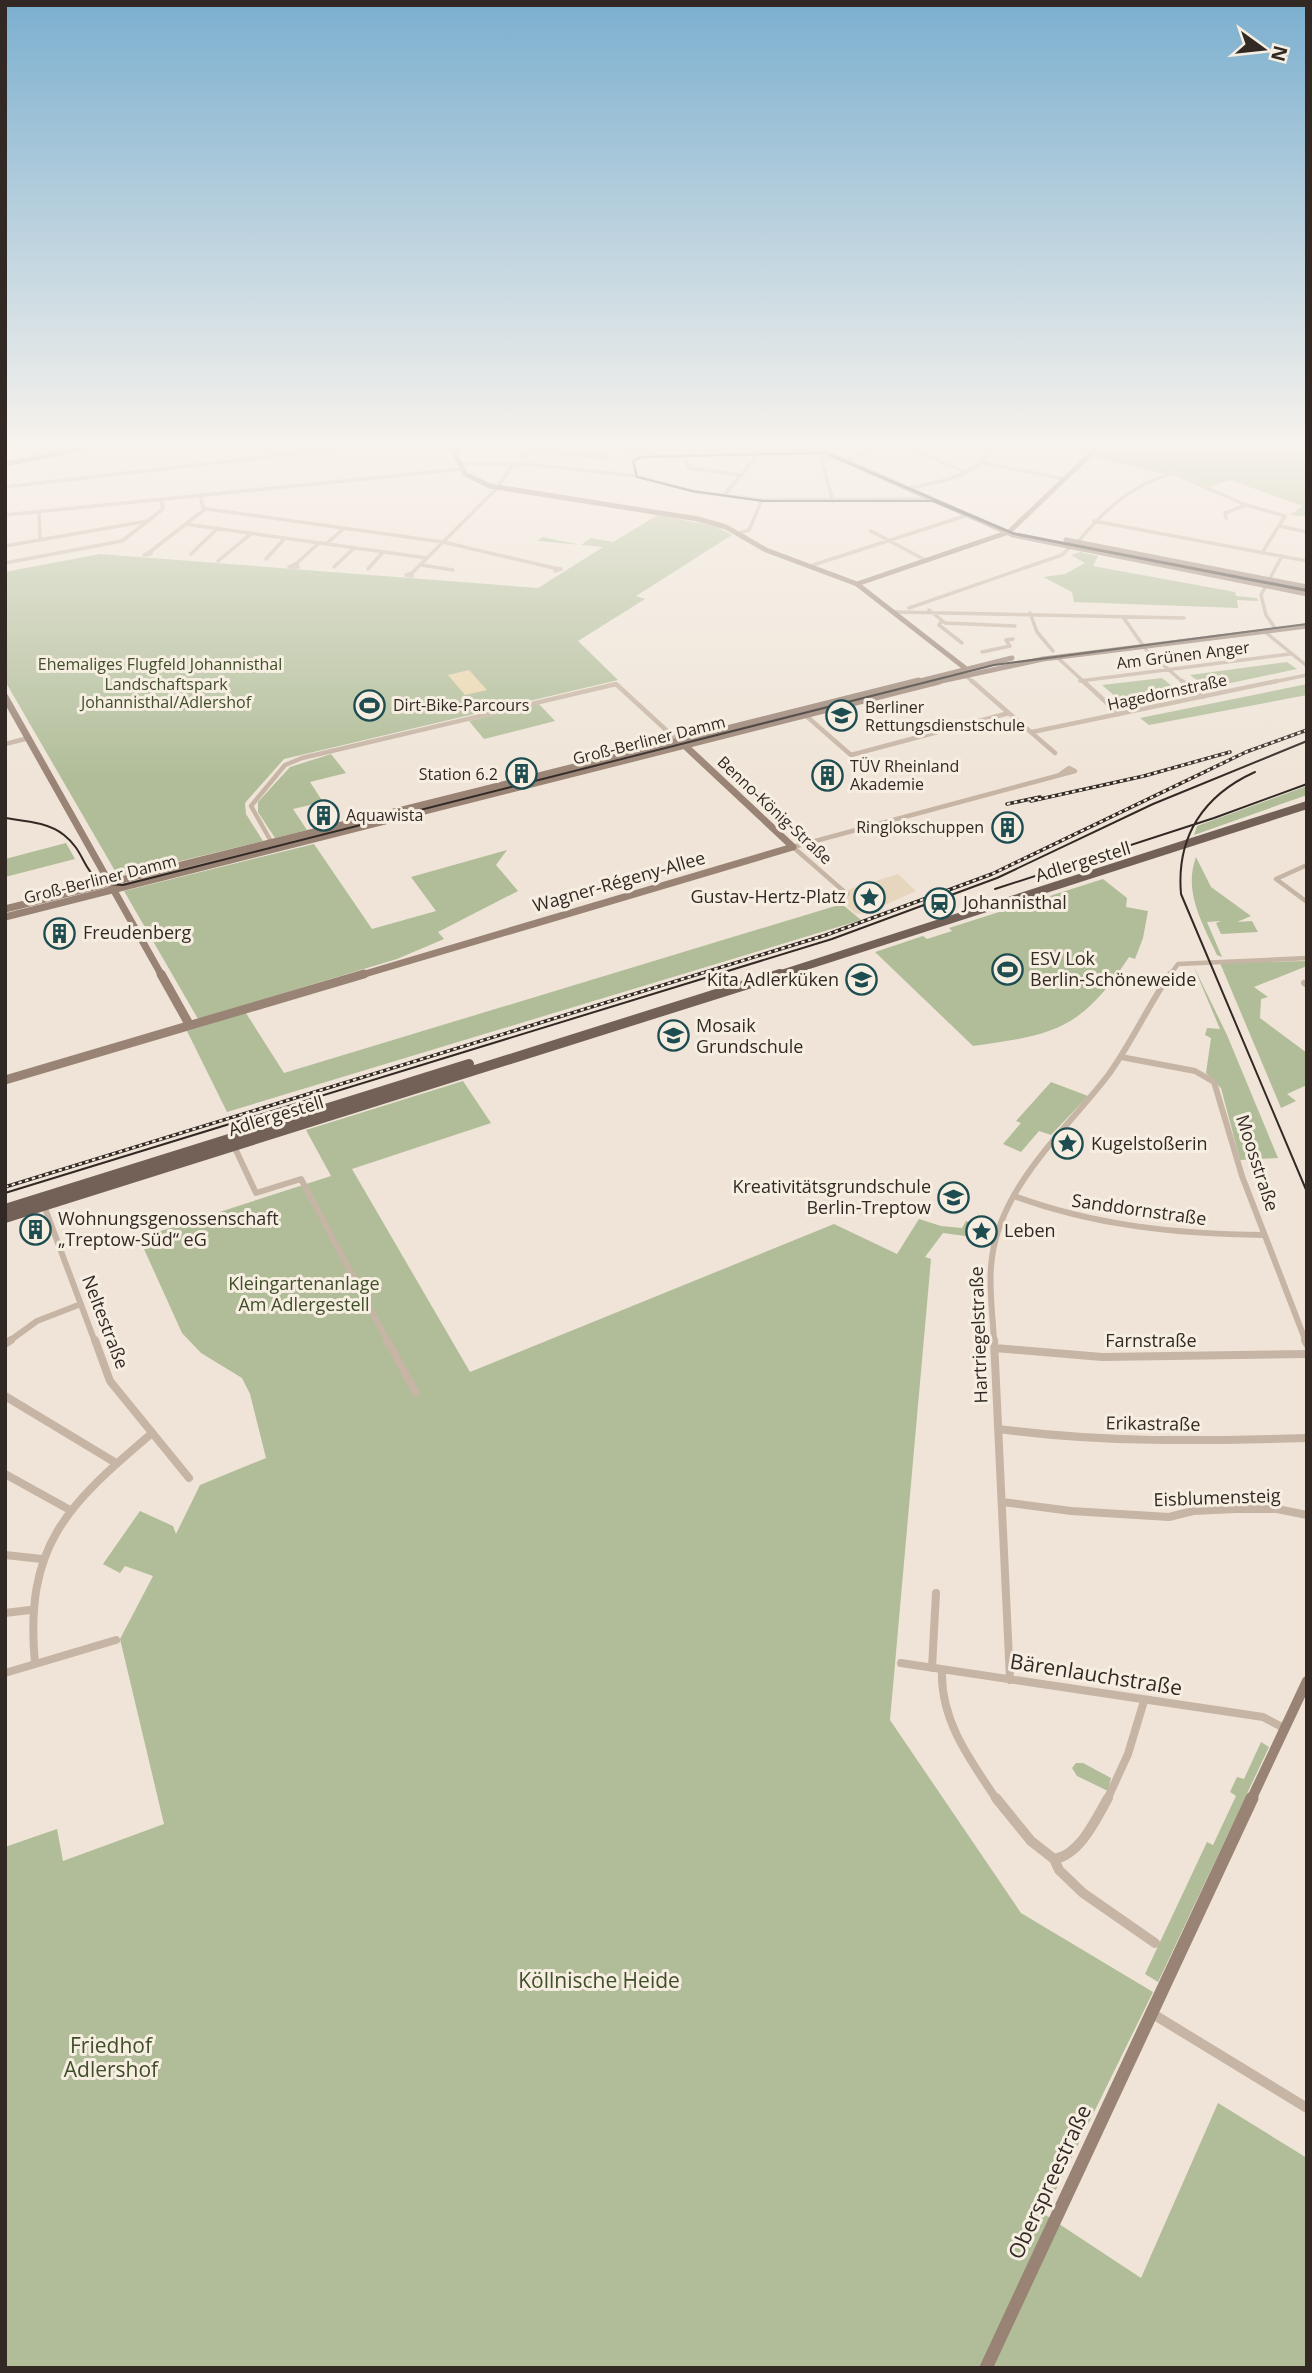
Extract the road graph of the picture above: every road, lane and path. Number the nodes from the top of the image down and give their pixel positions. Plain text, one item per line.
1 (427, 558) edge
2 (26, 559) edge
3 (221, 559) edge
4 (302, 559) edge
5 (343, 559) edge
6 (377, 559) edge
7 (514, 559) edge
8 (790, 559) edge
9 (832, 559) edge
10 (923, 559) edge
11 (933, 559) edge
12 (1051, 559) edge
13 (1134, 559) edge
14 (1155, 559) edge
15 (1280, 559) edge
16 (218, 561) dead end
17 (927, 561) junction
18 (5, 563) edge
19 (298, 563) dead end
20 (421, 565) junction
21 (810, 566) junction
22 (334, 567) dead end
23 (554, 568) dead end
24 (368, 569) dead end
25 (453, 570) dead end
26 (412, 573) dead end
27 (1267, 583) junction
28 (857, 584) junction
29 (1307, 587) edge
30 (1307, 594) edge
31 (905, 610) junction
32 (929, 610) junction
33 (895, 612) junction
34 (1030, 614) junction
35 (1123, 617) junction
36 (1184, 618) dead end
37 (1307, 620) edge
38 (941, 622) junction
39 (1001, 626) junction
40 (1015, 626) dead end
41 (1307, 626) edge
42 (1269, 629) junction
43 (1013, 639) dead end
44 (1006, 640) junction
45 (961, 643) dead end
46 (1141, 643) junction
47 (982, 652) dead end
48 (1055, 654) junction
49 (1290, 654) junction
50 (1307, 666) edge
51 (1168, 670) junction
52 (963, 671) junction
53 (1307, 675) edge
54 (1080, 681) junction
55 (5, 697) edge
56 (1202, 697) junction
57 (1009, 713) junction
58 (1119, 714) junction
59 (804, 715) junction
60 (1032, 732) junction
61 (29, 738) junction
62 (677, 740) junction
63 (5, 744) edge
64 (685, 745) junction
65 (1055, 753) dead end
66 (1059, 775) dead end
67 (1307, 799) edge
68 (1307, 805) edge
69 (1267, 814) junction
70 (1249, 826) junction
71 (1208, 836) junction
72 (272, 843) junction
73 (793, 847) junction
74 (1307, 865) edge
75 (112, 886) junction
76 (847, 894) dead end
77 (1307, 902) edge
78 (5, 909) edge
79 (5, 916) edge
80 (1307, 958) edge
81 (190, 1024) junction
82 (554, 1041) junction
83 (1121, 1057) junction
84 (5, 1080) edge
85 (234, 1146) junction
86 (1014, 1196) junction
87 (43, 1202) junction
88 (5, 1209) edge
89 (5, 1218) edge
90 (1264, 1235) junction
91 (82, 1304) junction
92 (5, 1344) edge
93 (1307, 1344) edge
94 (995, 1348) junction
95 (1307, 1354) edge
96 (416, 1394) dead end
97 (5, 1396) edge
98 (999, 1429) junction
99 (151, 1434) junction
100 (1307, 1438) edge
101 (116, 1463) junction
102 (5, 1475) edge
103 (189, 1478) dead end
104 (1003, 1502) junction
105 (70, 1510) junction
106 (1307, 1515) edge
107 (5, 1555) edge
108 (42, 1559) junction
109 (936, 1593) dead end
110 (30, 1611) junction
111 (5, 1613) edge
112 (116, 1640) dead end
113 (901, 1663) dead end
114 (35, 1664) junction
115 (932, 1668) junction
116 (942, 1670) junction
117 (5, 1673) edge
118 (1010, 1680) junction
119 (1307, 1681) edge
120 (1144, 1701) junction
121 (1301, 1706) edge
122 (1284, 1728) junction
123 (1054, 1859) junction
124 (1155, 1943) dead end
125 (1151, 2013) junction
126 (1307, 2108) edge
127 (986, 2368) edge

1 - 20 street
2 - 18 street
3 - 16 street
4 - 19 street
5 - 22 street
6 - 24 street
7 - 23 street
8 - 21 main road
9 - 21 street
10 - 17 street
11 - 17 main road
12 - 31 street
13 - 27 main road
14 - 27 main road
15 - 27 street
17 - 28 main road
20 - 25 street
20 - 26 street
21 - 28 main road
27 - 29 main road
27 - 30 main road
27 - 42 street
28 - 33 main road
31 - 32 street
31 - 33 street
32 - 34 street
32 - 38 street
33 - 52 main road
34 - 35 street
34 - 48 street
35 - 36 street
35 - 46 street
37 - 42 main road, Groß-Berliner Damm
38 - 39 street
38 - 45 street
39 - 40 street
39 - 44 street
41 - 42 main road, Groß-Berliner Damm
42 - 46 main road, Groß-Berliner Damm
42 - 46 main road, Groß-Berliner Damm
42 - 49 street
43 - 44 street
44 - 47 street
46 - 48 main road, Groß-Berliner Damm
46 - 51 street
48 - 52 main road, Groß-Berliner Damm
48 - 54 street
49 - 50 street
49 - 51 street, Am Grünen Anger
51 - 54 street, Am Grünen Anger
51 - 56 street
52 - 57 street
52 - 59 main road, Groß-Berliner Damm
52 - 62 main road, Groß-Berliner Damm
53 - 56 street, Hagedornstraße
54 - 58 street
55 - 61 main road
56 - 58 street, Hagedornstraße
57 - 59 street
57 - 60 street
58 - 60 street, Hagedornstraße
59 - 64 main road, Groß-Berliner Damm
60 - 65 street
61 - 63 street
61 - 75 main road
62 - 64 main road, Benno-König-Straße
62 - 72 main road, Groß-Berliner Damm
62 - 72 street
64 - 73 main road, Benno-König-Straße
64 - 75 main road, Groß-Berliner Damm
66 - 73 street, Wagner-Régeny-Allee
67 - 69 main road
68 - 70 main road
69 - 70 main road
69 - 71 main road
70 - 71 main road
71 - 82 main road, Adlergestell
72 - 75 main road, Groß-Berliner Damm
73 - 76 street, Benno-König-Straße
73 - 81 main road, Wagner-Régeny-Allee
74 - 77 street
75 - 78 main road, Groß-Berliner Damm
75 - 79 main road, Groß-Berliner Damm
75 - 81 main road
80 - 83 street, Hartriegelstraße
81 - 84 main road, Wagner-Régeny-Allee
82 - 85 main road, Adlergestell
82 - 87 main road, Adlergestell
83 - 86 street, Hartriegelstraße
83 - 90 street, Moosstraße
85 - 87 main road, Adlergestell
85 - 96 street
86 - 90 street, Sanddornstraße
86 - 94 street, Hartriegelstraße
87 - 88 main road, Adlergestell
87 - 89 main road, Adlergestell
87 - 91 street, Neltestraße
90 - 93 street, Moosstraße
91 - 92 street
91 - 99 street, Neltestraße
94 - 95 street, Farnstraße
94 - 98 street, Hartriegelstraße
97 - 101 street
98 - 100 street, Erikastraße
98 - 104 street, Hartriegelstraße
99 - 101 street
99 - 103 street, Neltestraße
101 - 105 street
102 - 105 street
104 - 106 street, Eisblumensteig
104 - 118 street, Hartriegelstraße
105 - 108 street
107 - 108 street
108 - 110 street
109 - 115 street
110 - 111 street
110 - 114 street
112 - 114 street
113 - 115 street, Bärenlauchstraße
114 - 117 street
115 - 116 street, Bärenlauchstraße
116 - 118 street, Bärenlauchstraße
116 - 123 street
118 - 120 street, Bärenlauchstraße
119 - 121 main road, Oberspreestraße
120 - 122 street, Bärenlauchstraße
120 - 123 street
121 - 122 main road, Oberspreestraße
122 - 125 main road, Oberspreestraße
123 - 124 street
125 - 126 street
125 - 127 main road, Oberspreestraße

